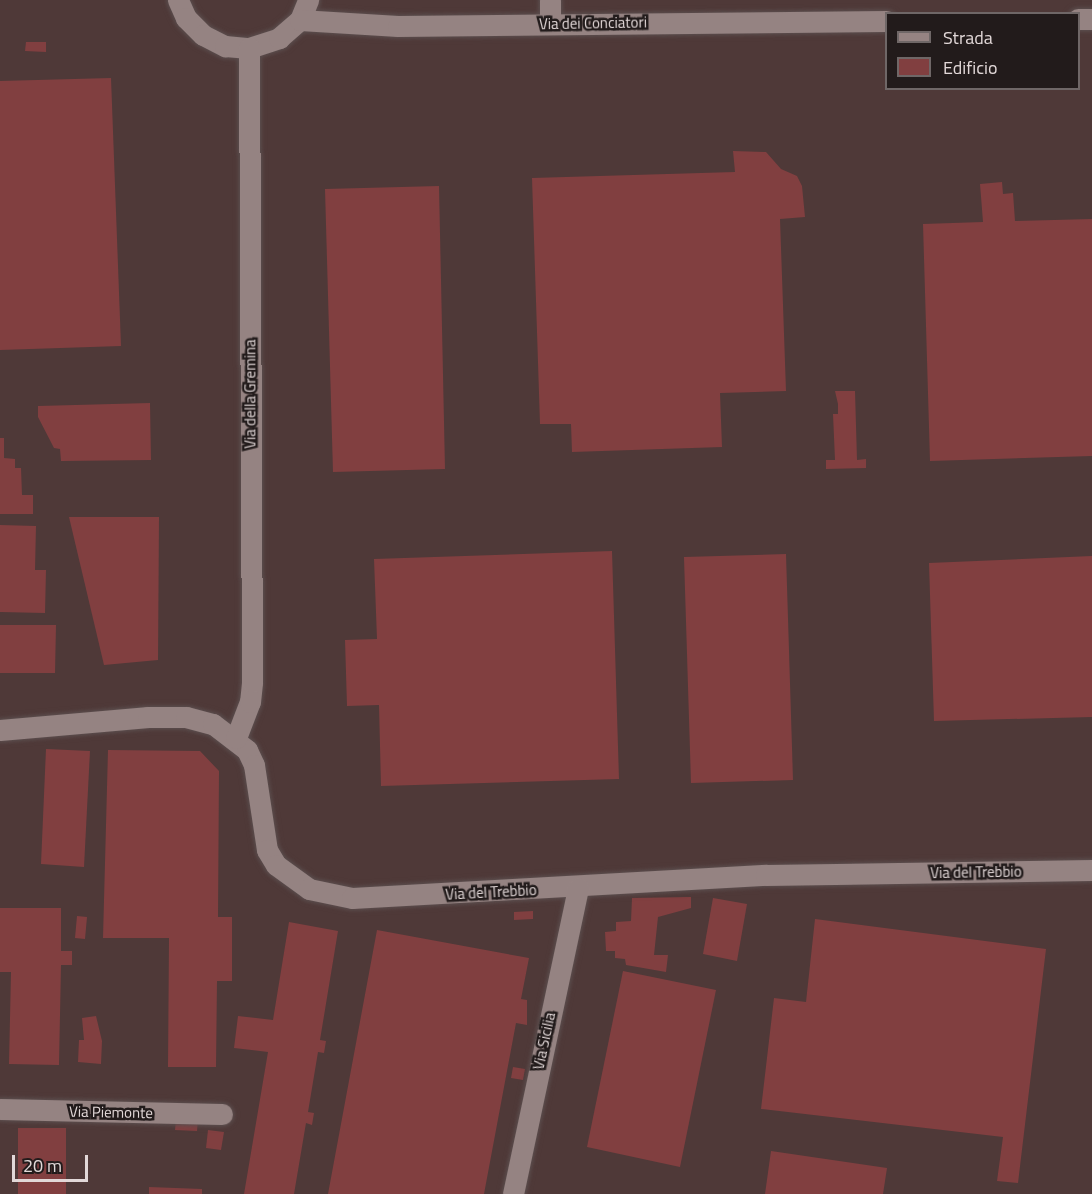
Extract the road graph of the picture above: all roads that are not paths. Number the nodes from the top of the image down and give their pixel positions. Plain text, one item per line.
1 (178, 0) edge
2 (308, 0) edge
3 (550, 0) edge
4 (300, 20) junction
5 (885, 21) edge
6 (550, 23) junction
7 (249, 48) junction
8 (0, 730) edge
9 (236, 738) junction
10 (1092, 870) edge
11 (578, 888) junction
12 (0, 1109) edge
13 (222, 1114) dead end
14 (513, 1194) edge

1 - 7 street
2 - 4 street
3 - 6 street
4 - 6 street, Via dei Conciatori
4 - 7 street
5 - 6 street, Via dei Conciatori
7 - 9 street, Via della Gremina
8 - 9 street, Via del Trebbio
9 - 11 street, Via del Trebbio
10 - 11 street, Via del Trebbio
11 - 14 street, Via Sicilia
12 - 13 street, Via Piemonte

